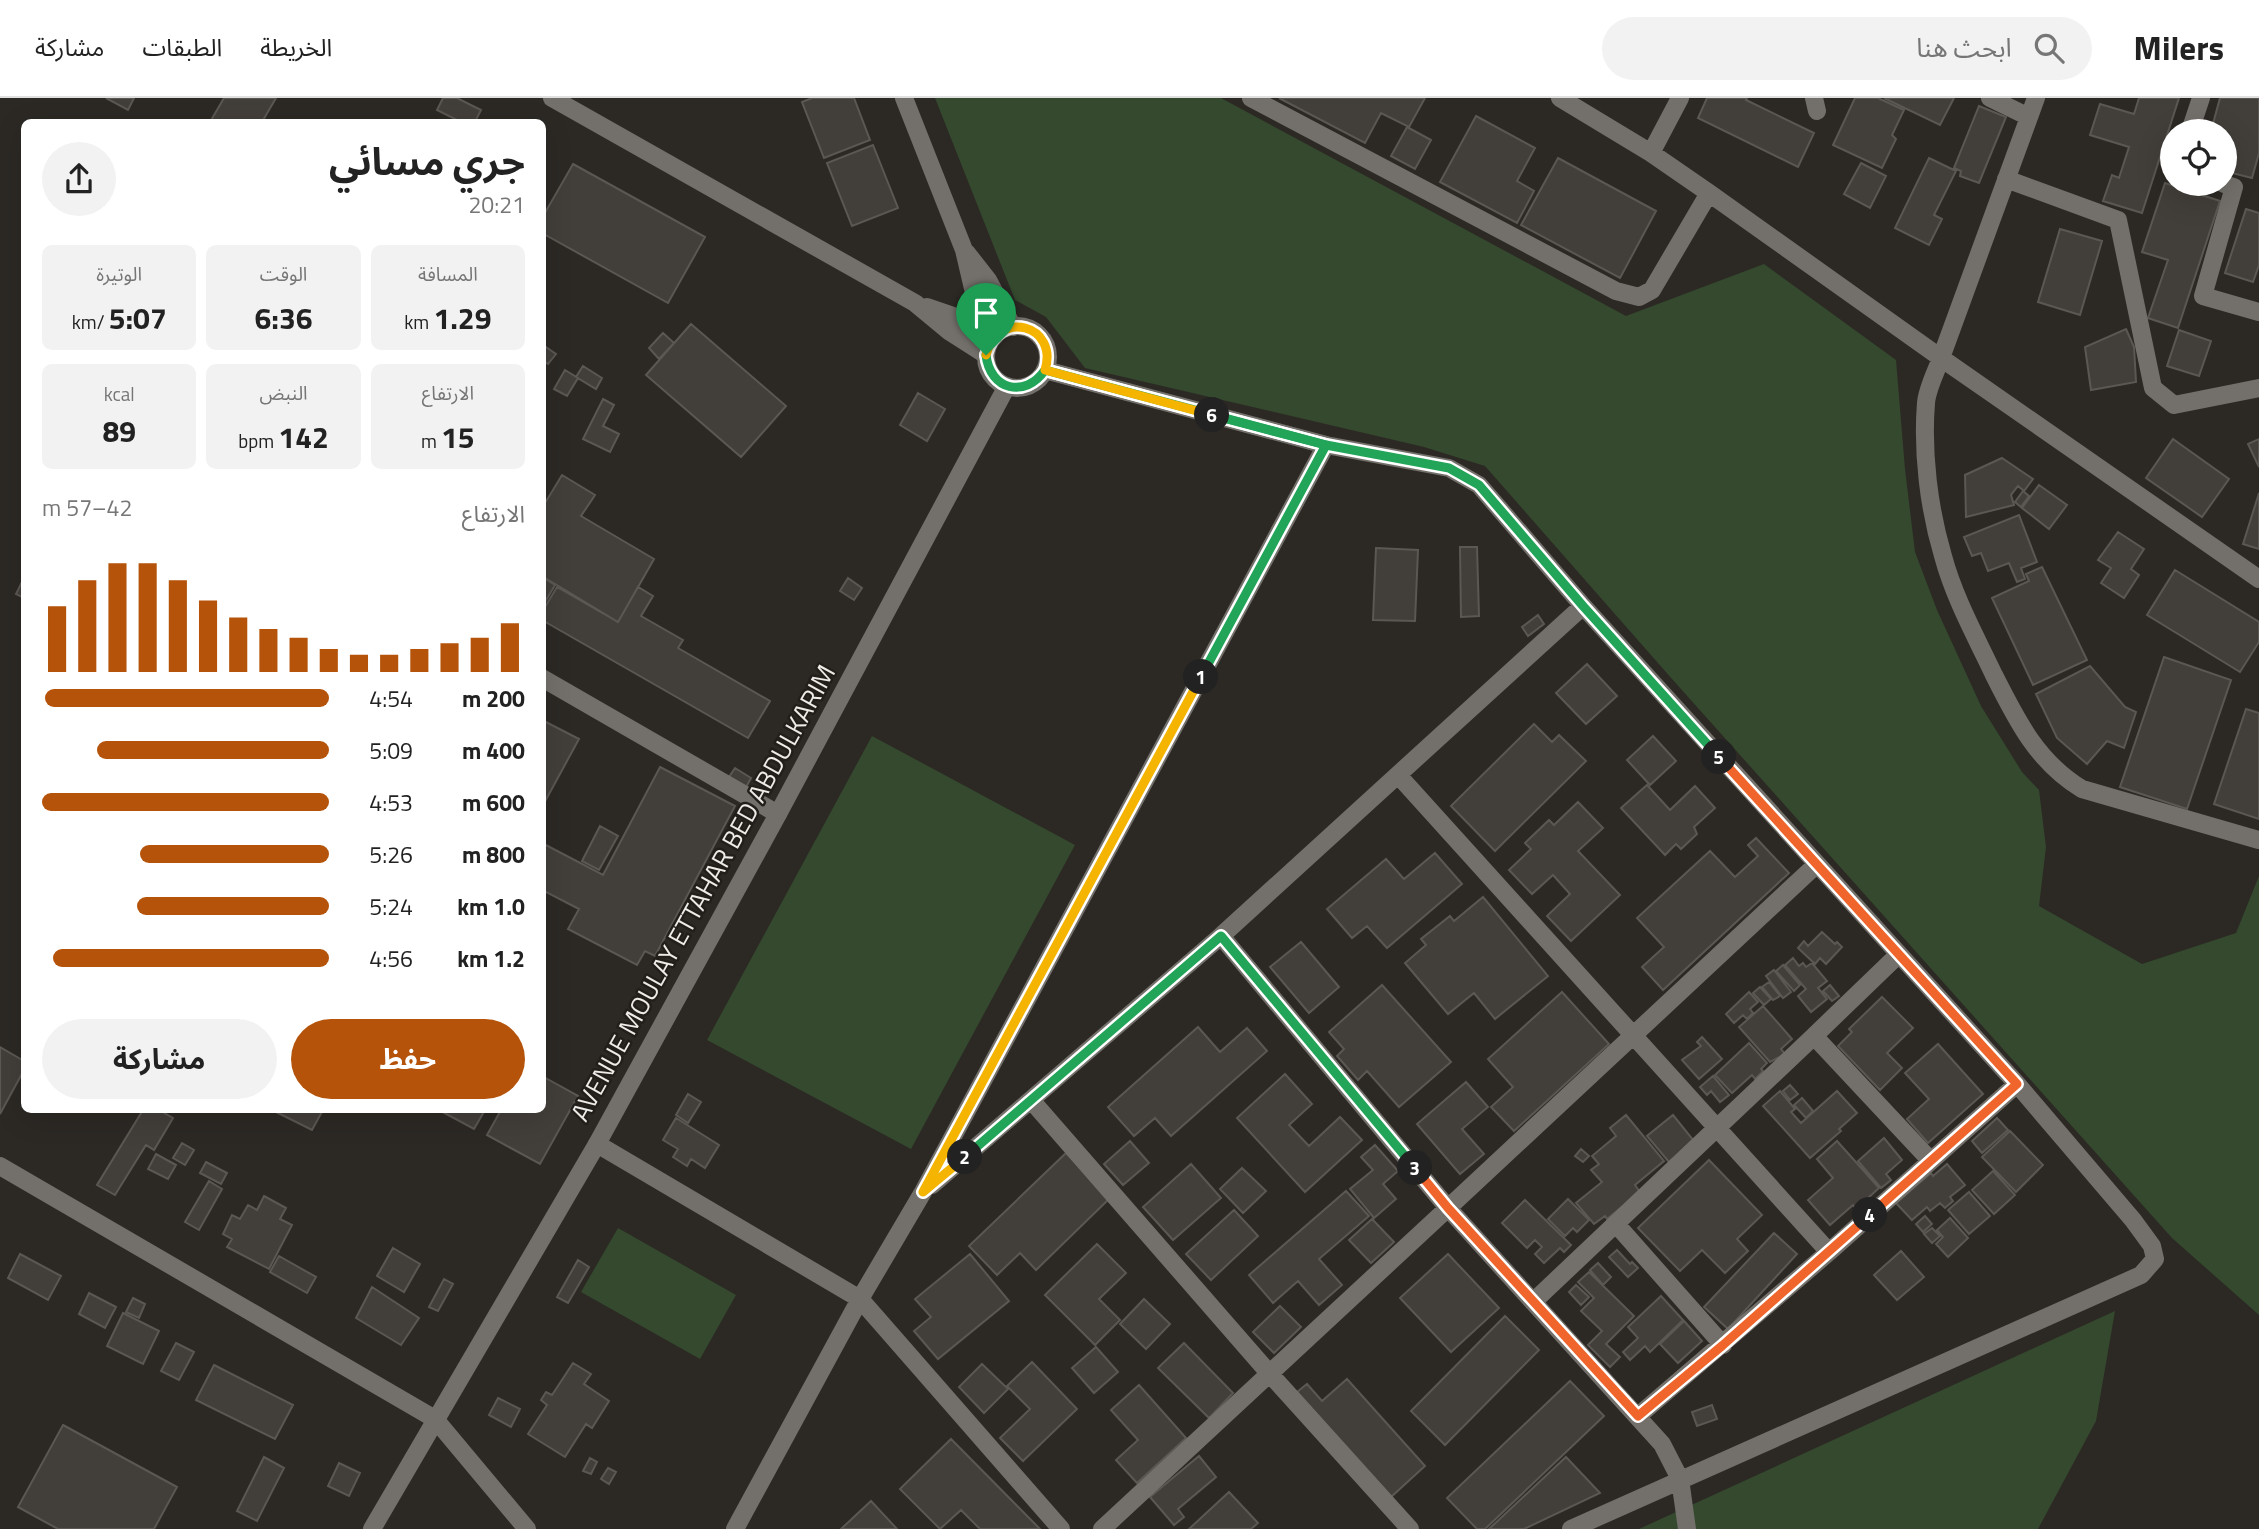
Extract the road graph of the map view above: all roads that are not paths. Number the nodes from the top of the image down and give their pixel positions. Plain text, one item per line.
1 (552, 98) edge
2 (904, 98) edge
3 (1251, 98) edge
4 (1560, 98) edge
5 (1680, 98) edge
6 (1990, 98) edge
7 (2036, 98) edge
8 (2200, 98) edge
9 (2029, 117) junction
10 (2194, 119) edge
11 (1651, 153) junction
12 (2006, 178) junction
13 (1709, 193) junction
14 (2231, 196) edge
15 (964, 250) junction
16 (915, 303) junction
17 (2259, 312) edge
18 (1013, 327) junction
19 (994, 337) junction
20 (986, 355) junction
21 (1941, 358) junction
22 (1045, 370) junction
23 (1007, 386) junction
24 (2259, 388) edge
25 (1326, 445) junction
26 (2259, 579) edge
27 (1583, 606) junction
28 (546, 680) edge
29 (1398, 775) junction
30 (778, 814) junction
31 (2259, 840) edge
32 (1816, 865) junction
33 (1221, 936) junction
34 (1898, 955) junction
35 (1633, 1036) junction
36 (1814, 1036) junction
37 (2017, 1084) junction
38 (1031, 1100) junction
39 (1718, 1128) junction
40 (597, 1144) junction
41 (1931, 1161) junction
42 (0, 1166) edge
43 (923, 1192) junction
44 (1448, 1208) junction
45 (1616, 1224) junction
46 (1829, 1252) junction
47 (860, 1299) junction
48 (1533, 1302) junction
49 (1723, 1345) junction
50 (1269, 1373) junction
51 (1638, 1416) junction
52 (435, 1419) junction
53 (1679, 1479) junction
54 (1580, 1527) edge
55 (372, 1529) edge
56 (527, 1529) edge
57 (735, 1529) edge
58 (1061, 1529) edge
59 (1101, 1529) edge
60 (1410, 1529) edge
61 (1687, 1529) edge

1 - 16 street
2 - 15 street
3 - 13 street
4 - 11 street
5 - 11 street
6 - 9 street
7 - 9 street
8 - 10 street
9 - 12 street
11 - 13 street
12 - 21 street
12 - 24 street
13 - 21 street
14 - 17 street
15 - 18 street
15 - 19 street
16 - 19 street
16 - 20 street
18 - 19 street
18 - 22 street
19 - 20 street
20 - 23 street
21 - 26 street
21 - 31 street
22 - 23 street
22 - 25 street
23 - 30 street, AVENUE MOULAY ETTAHAR BED ABDULKARIM
25 - 27 street
25 - 43 street
27 - 29 street
27 - 32 street
28 - 30 street
29 - 33 street
29 - 35 street
30 - 40 street, AVENUE MOULAY ETTAHAR BED ABDULKARIM
32 - 34 street
32 - 35 street
33 - 38 street
33 - 44 street
34 - 36 street
34 - 37 street
35 - 39 street
35 - 44 street
36 - 39 street
36 - 41 street
37 - 41 street
37 - 53 street
38 - 43 street
38 - 50 street
39 - 45 street
39 - 46 street
40 - 47 street
40 - 52 street, AVENUE MOULAY ETTAHAR BED ABDULKARIM
41 - 46 street
42 - 52 street
43 - 47 street
44 - 48 street
44 - 50 street
45 - 48 street
45 - 49 street
46 - 49 street
47 - 57 street
47 - 58 street
48 - 51 street
49 - 51 street
50 - 59 street
50 - 60 street
51 - 53 street
52 - 55 street, AVENUE MOULAY ETTAHAR BED ABDULKARIM
52 - 56 street
53 - 54 street
53 - 61 street

